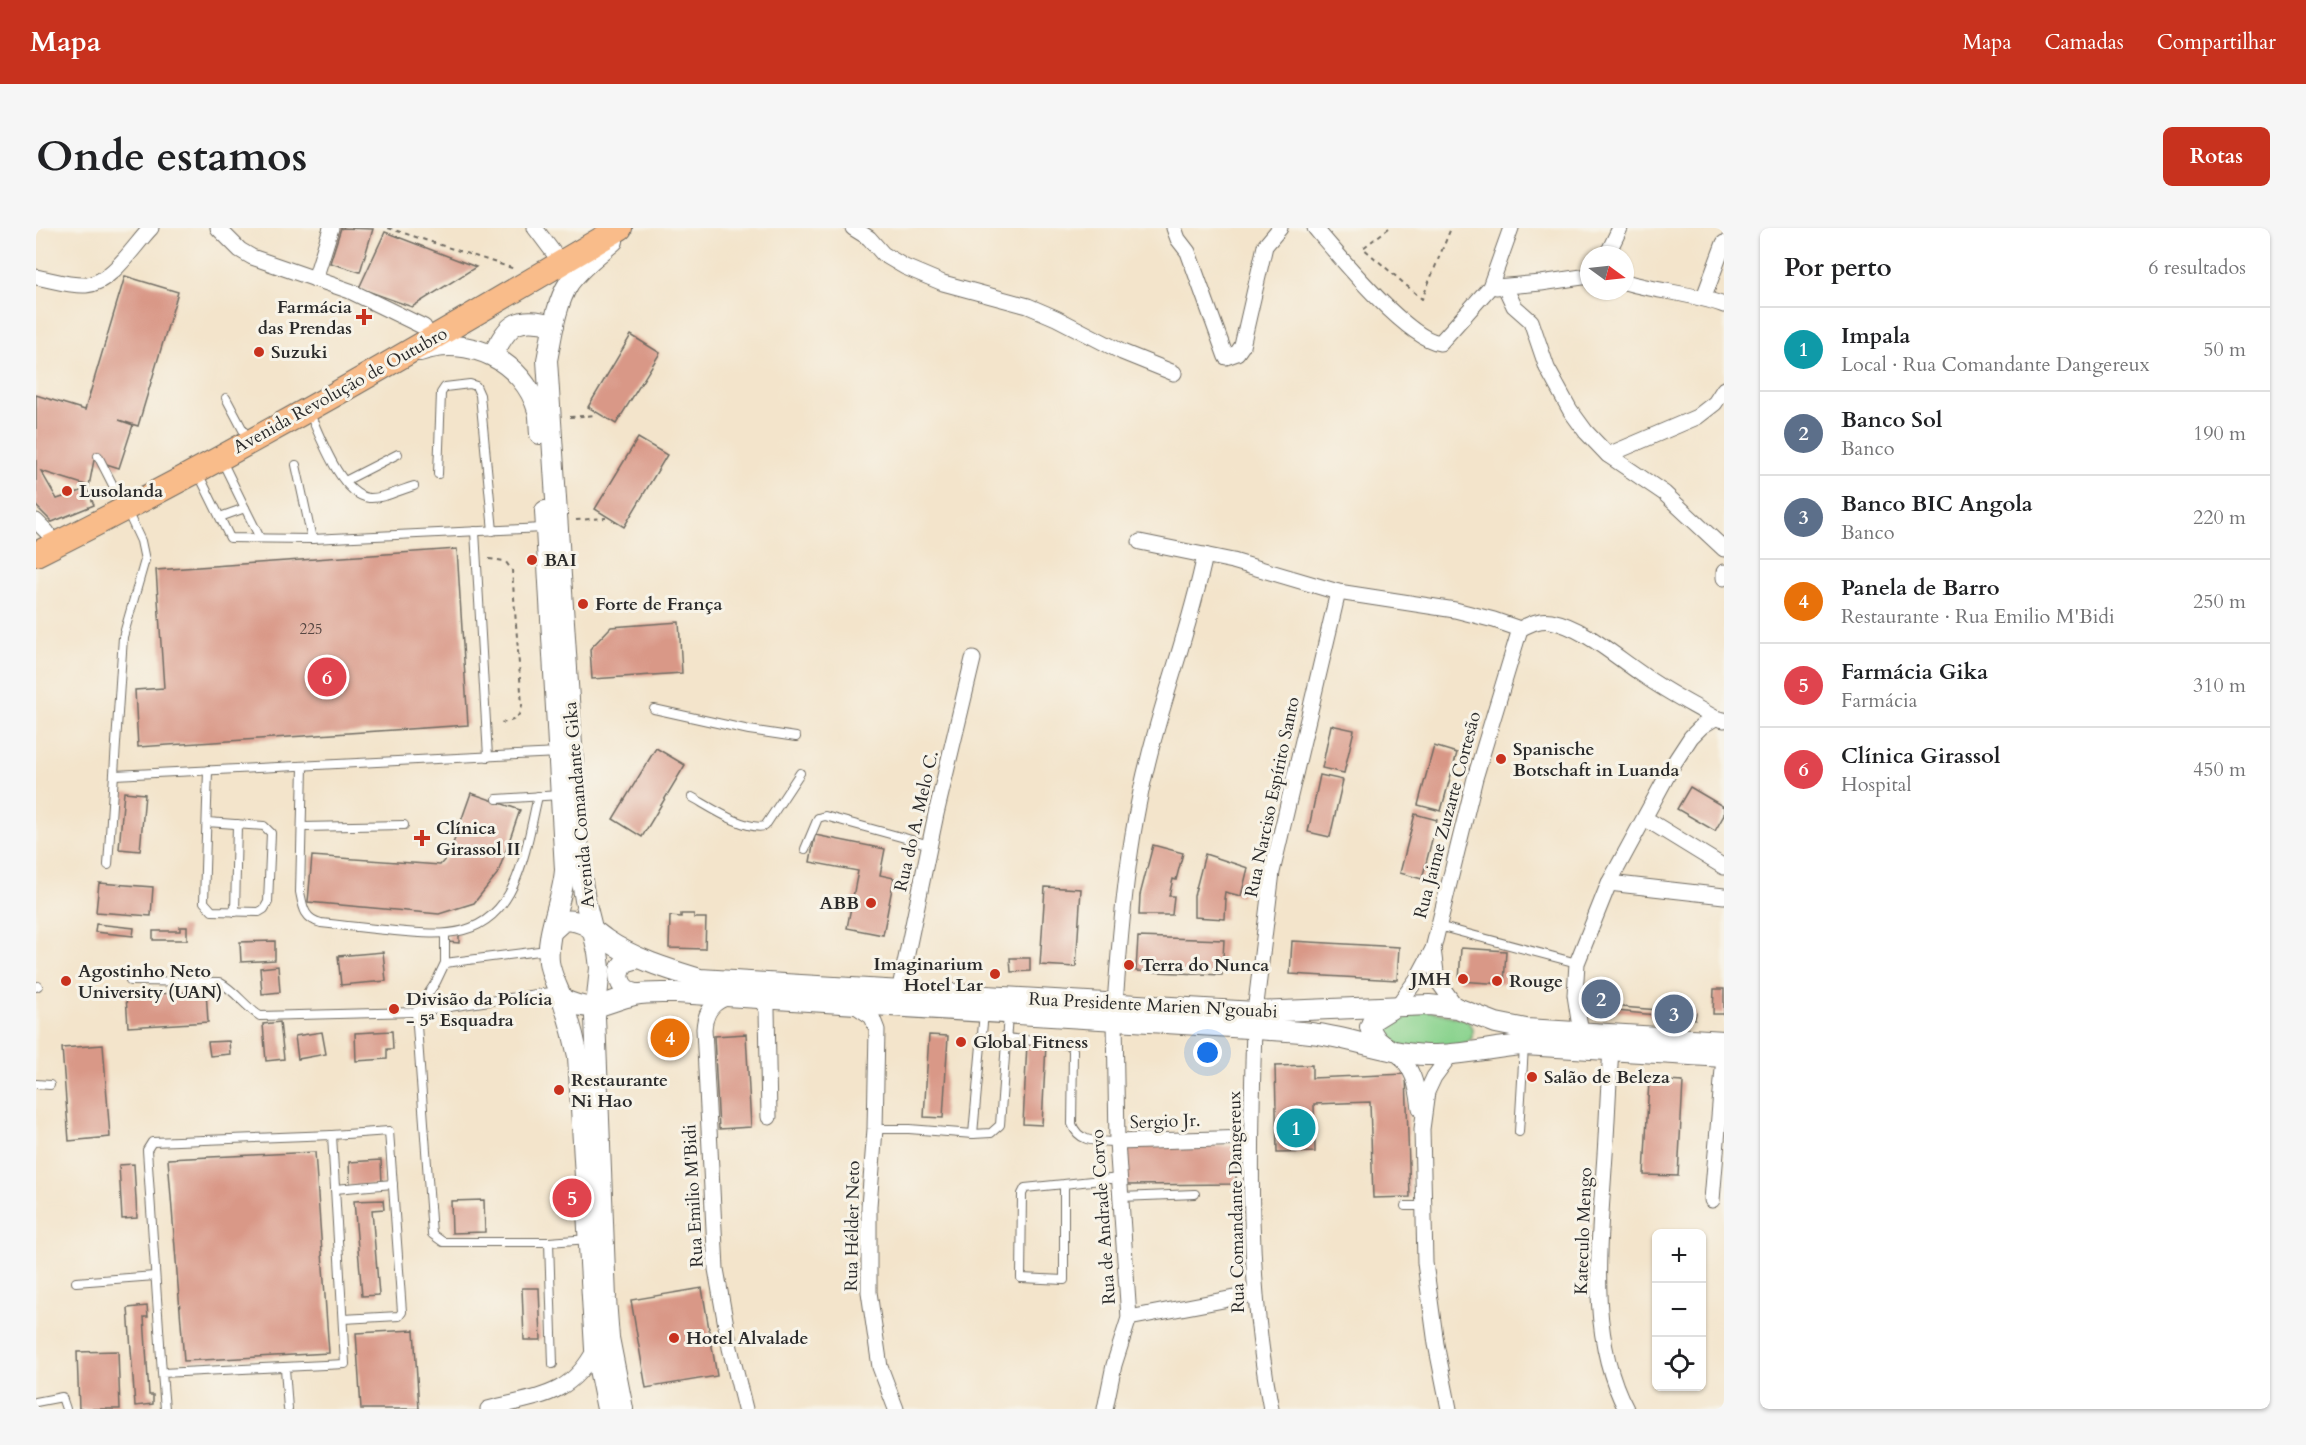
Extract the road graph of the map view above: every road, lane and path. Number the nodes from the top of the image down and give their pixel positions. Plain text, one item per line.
1 (151, 228) edge
2 (218, 228) edge
3 (331, 228) edge
4 (388, 228) edge
5 (535, 228) edge
6 (595, 228) edge
7 (620, 228) edge
8 (630, 228) edge
9 (853, 228) edge
10 (1174, 228) edge
11 (1280, 228) edge
12 (1316, 228) edge
13 (1389, 228) edge
14 (1451, 228) edge
15 (1511, 228) edge
16 (1620, 228) edge
17 (1724, 243) edge
18 (1611, 246) edge
19 (553, 252) junction
20 (523, 271) junction
21 (36, 277) edge
22 (1580, 277) edge
23 (315, 279) junction
24 (1634, 284) edge
25 (1497, 287) junction
26 (1704, 297) junction
27 (1724, 305) edge
28 (554, 326) junction
29 (424, 327) junction
30 (494, 355) junction
31 (390, 364) junction
32 (1174, 373) dead end
33 (1724, 389) edge
34 (226, 398) dead end
35 (308, 410) junction
36 (597, 415) dead end
37 (570, 417) dead end
38 (244, 432) junction
39 (398, 454) dead end
40 (1608, 454) junction
41 (98, 456) dead end
42 (220, 458) junction
43 (297, 465) dead end
44 (197, 471) junction
45 (438, 474) dead end
46 (345, 481) junction
47 (414, 486) dead end
48 (123, 503) junction
49 (245, 508) junction
50 (220, 518) junction
51 (606, 518) dead end
52 (576, 520) dead end
53 (546, 528) junction
54 (475, 531) junction
55 (493, 531) junction
56 (260, 538) junction
57 (40, 539) edge
58 (312, 539) junction
59 (1140, 542) dead end
60 (1724, 549) edge
61 (1205, 555) junction
62 (476, 559) junction
63 (1724, 572) edge
64 (1724, 578) edge
65 (1338, 592) junction
66 (1520, 629) junction
67 (974, 659) dead end
68 (654, 709) dead end
69 (1719, 719) edge
70 (486, 723) junction
71 (796, 737) dead end
72 (559, 753) junction
73 (488, 757) junction
74 (303, 766) junction
75 (208, 770) junction
76 (800, 773) dead end
77 (114, 775) junction
78 (561, 795) junction
79 (538, 796) junction
80 (692, 797) dead end
81 (497, 799) dead end
82 (1646, 819) junction
83 (207, 822) junction
84 (237, 824) junction
85 (404, 825) dead end
86 (302, 828) junction
87 (930, 845) junction
88 (805, 849) dead end
89 (108, 865) dead end
90 (1724, 867) edge
91 (1609, 883) junction
92 (1724, 896) edge
93 (235, 912) junction
94 (1438, 926) junction
95 (591, 928) junction
96 (445, 934) junction
97 (550, 940) junction
98 (1433, 949) junction
99 (638, 958) junction
100 (445, 963) junction
101 (1577, 963) junction
102 (130, 981) dead end
103 (898, 992) junction
104 (676, 993) junction
105 (636, 994) junction
106 (560, 995) junction
107 (735, 996) junction
108 (767, 1002) junction
109 (852, 1004) junction
110 (1397, 1005) junction
111 (597, 1007) junction
112 (913, 1007) junction
113 (1457, 1008) junction
114 (416, 1012) junction
115 (984, 1012) junction
116 (1115, 1012) junction
117 (1008, 1013) junction
118 (1254, 1020) junction
119 (704, 1029) junction
120 (1581, 1033) junction
121 (1006, 1038) junction
122 (878, 1040) junction
123 (1724, 1041) edge
124 (1524, 1045) junction
125 (1611, 1050) junction
126 (1394, 1051) junction
127 (1458, 1054) junction
128 (1724, 1057) edge
129 (36, 1084) edge
130 (50, 1085) dead end
131 (769, 1117) dead end
132 (875, 1129) junction
133 (1422, 1129) junction
134 (1519, 1132) dead end
135 (973, 1134) junction
136 (332, 1135) junction
137 (1250, 1138) junction
138 (1117, 1142) junction
139 (1119, 1178) junction
140 (393, 1184) junction
141 (1064, 1184) junction
142 (335, 1189) junction
143 (1195, 1194) dead end
144 (1120, 1197) junction
145 (1713, 1200) dead end
146 (1405, 1205) dead end
147 (1423, 1205) junction
148 (589, 1239) junction
149 (549, 1242) junction
150 (155, 1276) junction
151 (76, 1282) dead end
152 (1255, 1294) junction
153 (1129, 1318) junction
154 (343, 1319) junction
155 (595, 1349) junction
156 (553, 1364) dead end
157 (285, 1368) junction
158 (162, 1373) junction
159 (39, 1404) edge
160 (66, 1409) edge
161 (165, 1409) edge
162 (288, 1409) edge
163 (488, 1409) edge
164 (607, 1409) edge
165 (623, 1409) edge
166 (745, 1409) edge
167 (896, 1409) edge
168 (1105, 1409) edge
169 (1271, 1409) edge
170 (1449, 1409) edge
171 (1626, 1409) edge

1 - 21 street
2 - 23 street
3 - 23 street
4 - 20 path
5 - 19 street
6 - 19 main road, Avenida Revolução de Outubro
7 - 31 main road, Avenida Revolução de Outubro
8 - 28 street, Avenida Comandante Gika
9 - 32 street
10 - 11 street
12 - 25 street
13 - 14 path
15 - 25 street
16 - 18 street
17 - 26 street
19 - 20 main road, Avenida Revolução de Outubro
20 - 29 main road, Avenida Revolução de Outubro
22 - 25 street
23 - 29 street
24 - 26 street
25 - 40 street
26 - 27 street
28 - 30 street
28 - 95 street, Avenida Comandante Gika
29 - 38 main road, Avenida Revolução de Outubro
30 - 31 street, Avenida Comandante Gika
30 - 53 street, Avenida Comandante Gika
31 - 35 main road, Avenida Revolução de Outubro
33 - 40 street
34 - 38 lane
35 - 42 main road, Avenida Revolução de Outubro
35 - 46 lane
36 - 37 path
38 - 48 main road, Avenida Revolução de Outubro
39 - 46 lane
40 - 60 street
41 - 48 lane
42 - 44 main road, Avenida Revolução de Outubro
42 - 49 lane
43 - 58 lane
44 - 48 main road, Avenida Revolução de Outubro
44 - 50 lane
45 - 55 lane
46 - 47 lane
48 - 57 main road, Avenida Revolução de Outubro
48 - 77 lane
49 - 50 lane
49 - 56 lane
50 - 56 lane
51 - 52 path
53 - 55 lane
53 - 72 street, Avenida Comandante Gika
54 - 55 lane
54 - 58 lane
54 - 62 lane
56 - 58 lane
59 - 61 street
61 - 65 street
61 - 116 street, Rua de Andrade Corvo
62 - 70 lane
62 - 70 path
63 - 64 street
65 - 66 street
65 - 118 street, Rua Narciso Espírito Santo
66 - 69 street
66 - 94 street, Rua Jaime Zuzarte Cortesão
67 - 87 street, Rua do A. Melo C.
68 - 71 lane
69 - 82 street
70 - 73 lane
72 - 73 lane
72 - 78 street, Avenida Comandante Gika
73 - 74 lane
74 - 75 lane
74 - 86 lane
75 - 77 lane
75 - 83 lane
76 - 80 lane
77 - 89 lane
78 - 79 lane
78 - 97 street, Avenida Comandante Gika
79 - 81 lane
79 - 96 lane
82 - 90 street
82 - 91 street
83 - 84 lane
83 - 93 lane
84 - 93 lane
84 - 93 lane
85 - 86 lane
86 - 96 lane
87 - 88 lane
87 - 103 street, Rua do A. Melo C.
91 - 92 street
91 - 101 street
94 - 98 street, Rua Jaime Zuzarte Cortesão
94 - 101 lane
95 - 97 street
95 - 99 street, Rua Presidente Marien N'gouabi
95 - 111 street, Avenida Comandante Gika
96 - 100 lane
97 - 100 lane
97 - 106 street, Avenida Comandante Gika
98 - 110 street
98 - 113 street, Rua Jaime Zuzarte Cortesão
99 - 103 street, Rua Presidente Marien N'gouabi
99 - 105 street
100 - 114 lane
101 - 120 street
102 - 114 lane
103 - 116 street, Rua Presidente Marien N'gouabi
104 - 105 street, Rua Presidente Marien N'gouabi
104 - 107 street, Rua Presidente Marien N'gouabi
104 - 119 street
105 - 111 street, Rua Presidente Marien N'gouabi
106 - 111 street
106 - 114 lane
106 - 148 street, Avenida Comandante Gika
107 - 108 street, Rua Presidente Marien N'gouabi
107 - 119 street, Rua Emilio M'Bidi
108 - 109 street, Rua Presidente Marien N'gouabi
108 - 131 street
109 - 112 street, Rua Presidente Marien N'gouabi
109 - 122 street, Rua Hélder Neto
110 - 113 street, Rua Presidente Marien N'gouabi
110 - 118 street, Rua Presidente Marien N'gouabi
110 - 126 street
111 - 165 street, Avenida Comandante Gika
112 - 115 street, Rua Presidente Marien N'gouabi
112 - 122 street, Rua Hélder Neto
113 - 120 street, Rua Presidente Marien N'gouabi
113 - 127 street
114 - 149 lane
115 - 117 street, Rua Presidente Marien N'gouabi
115 - 135 lane
116 - 117 street, Rua Presidente Marien N'gouabi
116 - 118 street, Rua Presidente Marien N'gouabi
116 - 138 street, Rua de Andrade Corvo
117 - 121 lane
118 - 126 street, Rua Presidente Marien N'gouabi
118 - 137 street, Rua Comandante Dangereux
119 - 166 street, Rua Emilio M'Bidi
120 - 123 street, Rua Presidente Marien N'gouabi
121 - 135 lane
121 - 138 lane
122 - 132 street, Rua Hélder Neto
124 - 125 street, Rua Presidente Marien N'gouabi
124 - 127 street, Rua Presidente Marien N'gouabi
124 - 134 lane
125 - 128 street, Rua Presidente Marien N'gouabi
125 - 171 street, Kateculo Mengo
126 - 127 street, Rua Presidente Marien N'gouabi
126 - 133 street
127 - 133 street
128 - 145 street
129 - 130 lane
132 - 135 lane
132 - 167 street, Rua Hélder Neto
133 - 147 street
136 - 140 lane
136 - 142 lane
136 - 150 lane
137 - 138 street, Sergio Jr.
137 - 152 street, Rua Comandante Dangereux
138 - 139 street, Rua de Andrade Corvo
139 - 141 lane
139 - 144 street, Rua de Andrade Corvo
140 - 142 lane
140 - 154 lane
141 - 141 lane
142 - 154 lane
143 - 144 lane
144 - 153 street, Rua de Andrade Corvo
146 - 147 lane
147 - 170 street
148 - 149 lane
148 - 155 street, Avenida Comandante Gika
149 - 156 lane
150 - 151 lane
150 - 158 lane
152 - 153 street
152 - 169 street, Rua Comandante Dangereux
153 - 168 street, Rua de Andrade Corvo
154 - 157 lane
155 - 163 street
155 - 164 street, Avenida Comandante Gika
157 - 158 lane
157 - 162 lane
158 - 161 lane
159 - 160 lane

